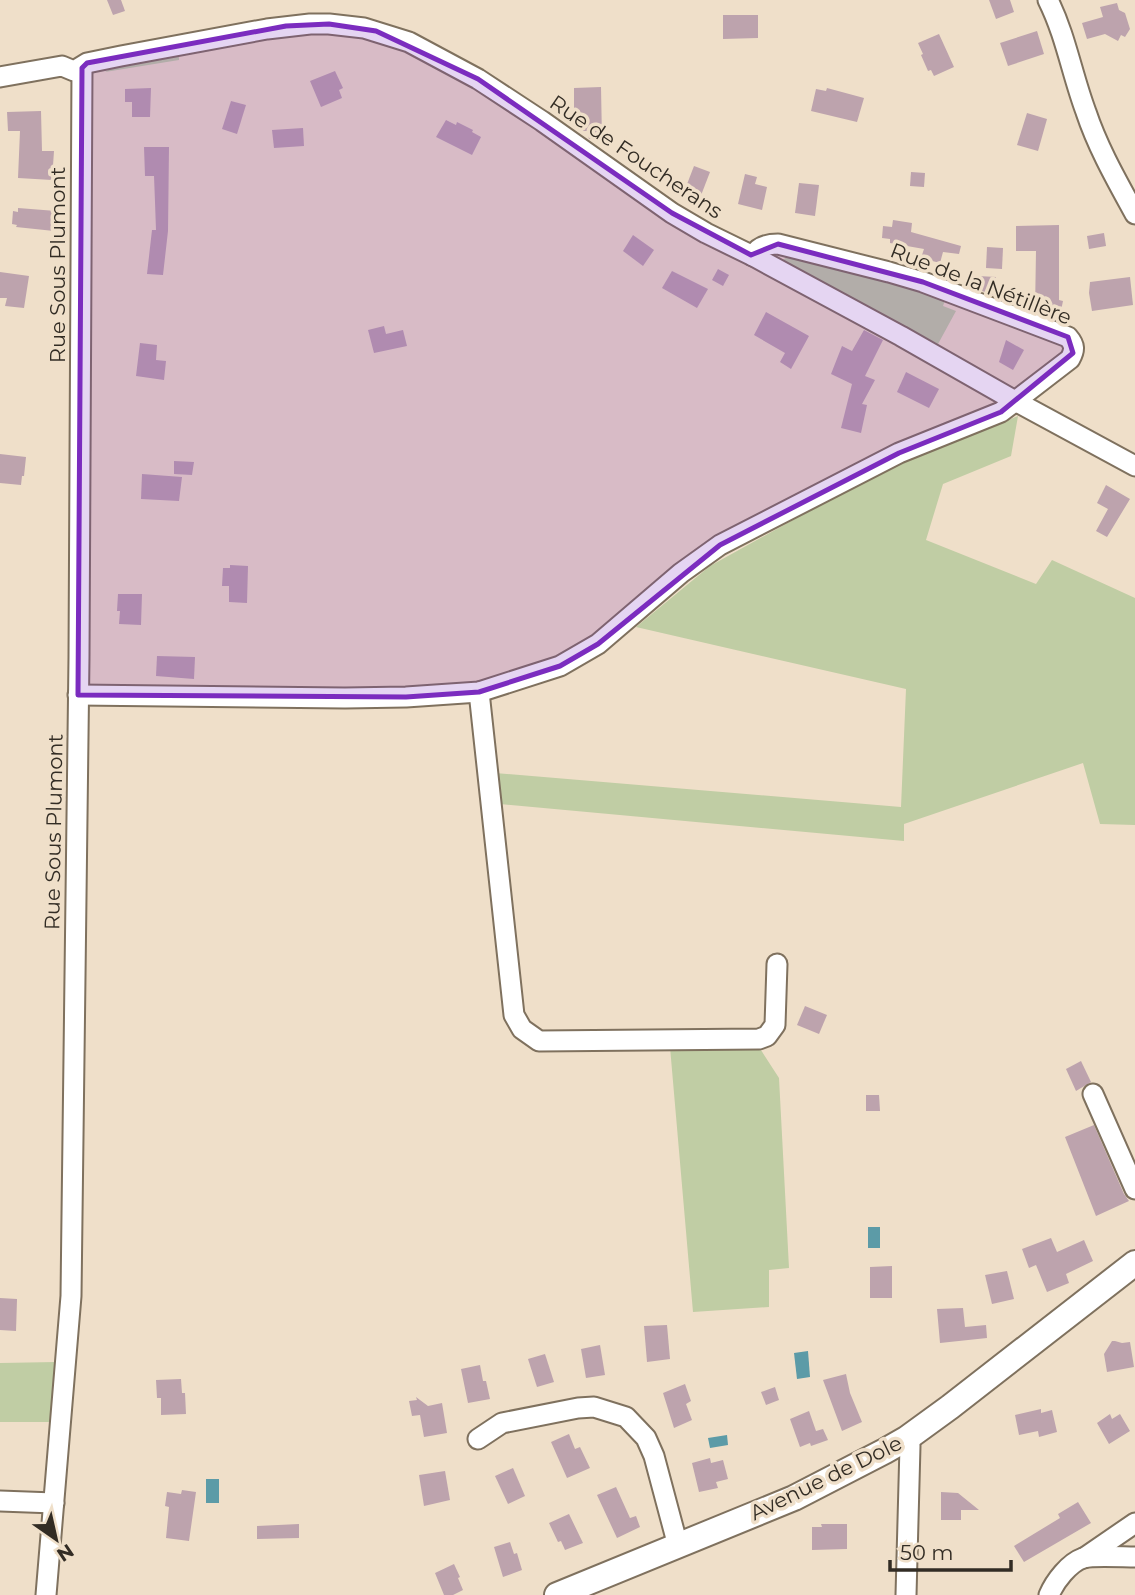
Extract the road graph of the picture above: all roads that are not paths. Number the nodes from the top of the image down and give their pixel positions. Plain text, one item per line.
1 (1048, 0) edge
2 (82, 68) junction
3 (0, 77) edge
4 (1135, 214) edge
5 (753, 256) junction
6 (1014, 401) junction
7 (1135, 466) edge
8 (479, 692) junction
9 (78, 695) junction
10 (777, 964) dead end
11 (1093, 1094) dead end
12 (1135, 1189) edge
13 (1135, 1263) edge
14 (478, 1439) dead end
15 (906, 1439) junction
16 (0, 1501) edge
17 (54, 1503) junction
18 (1135, 1523) edge
19 (678, 1546) junction
20 (1135, 1557) edge
21 (1083, 1558) junction
22 (46, 1595) edge
23 (556, 1595) edge
24 (906, 1595) edge
25 (1049, 1595) edge

1 - 4 street
2 - 3 street, Rue de Foucherans
2 - 5 street, Rue de Foucherans
2 - 9 street, Rue Sous Plumont
5 - 6 street, Rue de Foucherans
5 - 6 street, Rue de la Nétillère
6 - 7 street, Rue de Foucherans
6 - 8 street
8 - 9 street
8 - 10 street
9 - 17 street, Rue Sous Plumont
11 - 12 street
13 - 15 main road, Avenue de Dole
14 - 19 street
15 - 19 main road, Avenue de Dole
15 - 24 street
16 - 17 street
17 - 22 street, Rue Sous Plumont
18 - 21 street
19 - 23 main road, Avenue de Dole
20 - 21 street
21 - 25 street

